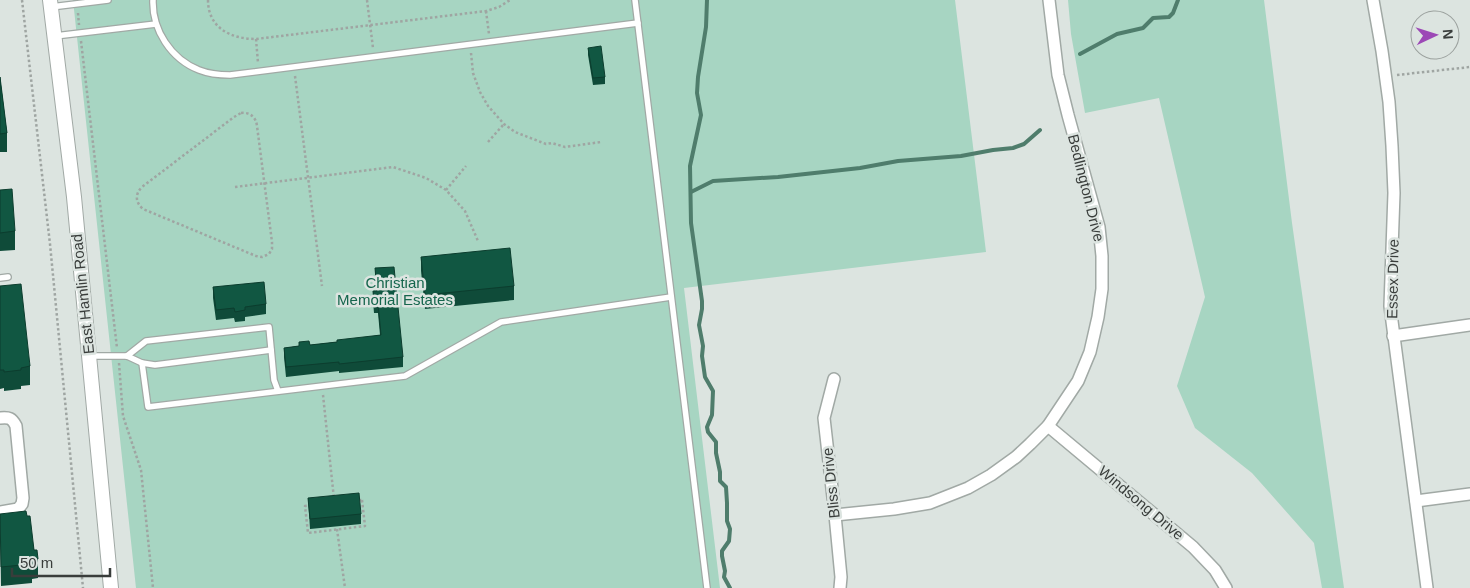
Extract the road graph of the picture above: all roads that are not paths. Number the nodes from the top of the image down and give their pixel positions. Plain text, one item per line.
1 (108, 0) edge
2 (153, 0) edge
3 (635, 0) edge
4 (1049, 0) edge
5 (1373, 0) edge
6 (51, 4) edge
7 (638, 23) junction
8 (156, 24) junction
9 (55, 36) junction
10 (8, 277) dead end
11 (0, 278) edge
12 (671, 297) junction
13 (1470, 325) edge
14 (1393, 336) junction
15 (271, 350) junction
16 (89, 356) junction
17 (127, 356) junction
18 (142, 363) junction
19 (834, 379) dead end
20 (278, 391) junction
21 (0, 418) edge
22 (1048, 426) junction
23 (1470, 494) edge
24 (1416, 501) junction
25 (0, 512) edge
26 (835, 516) junction
27 (111, 588) edge
28 (706, 588) edge
29 (840, 588) edge
30 (1226, 588) edge
31 (1427, 588) edge

1 - 6 lane
2 - 8 lane
3 - 7 lane
4 - 22 street, Bedlington Drive
5 - 14 street, Essex Drive
6 - 9 street, East Hamlin Road
7 - 8 lane
7 - 12 lane
8 - 9 lane
9 - 16 street, East Hamlin Road
10 - 11 lane
12 - 20 lane
12 - 28 lane
13 - 14 street
14 - 24 street, Essex Drive
15 - 17 lane
15 - 18 lane
15 - 20 lane
16 - 17 lane
16 - 27 street, East Hamlin Road
17 - 18 lane
18 - 20 lane
19 - 26 street, Bliss Drive
21 - 25 street
22 - 26 street, Bedlington Drive
22 - 30 street, Windsong Drive
23 - 24 street
24 - 31 street, Essex Drive
26 - 29 street, Bliss Drive

